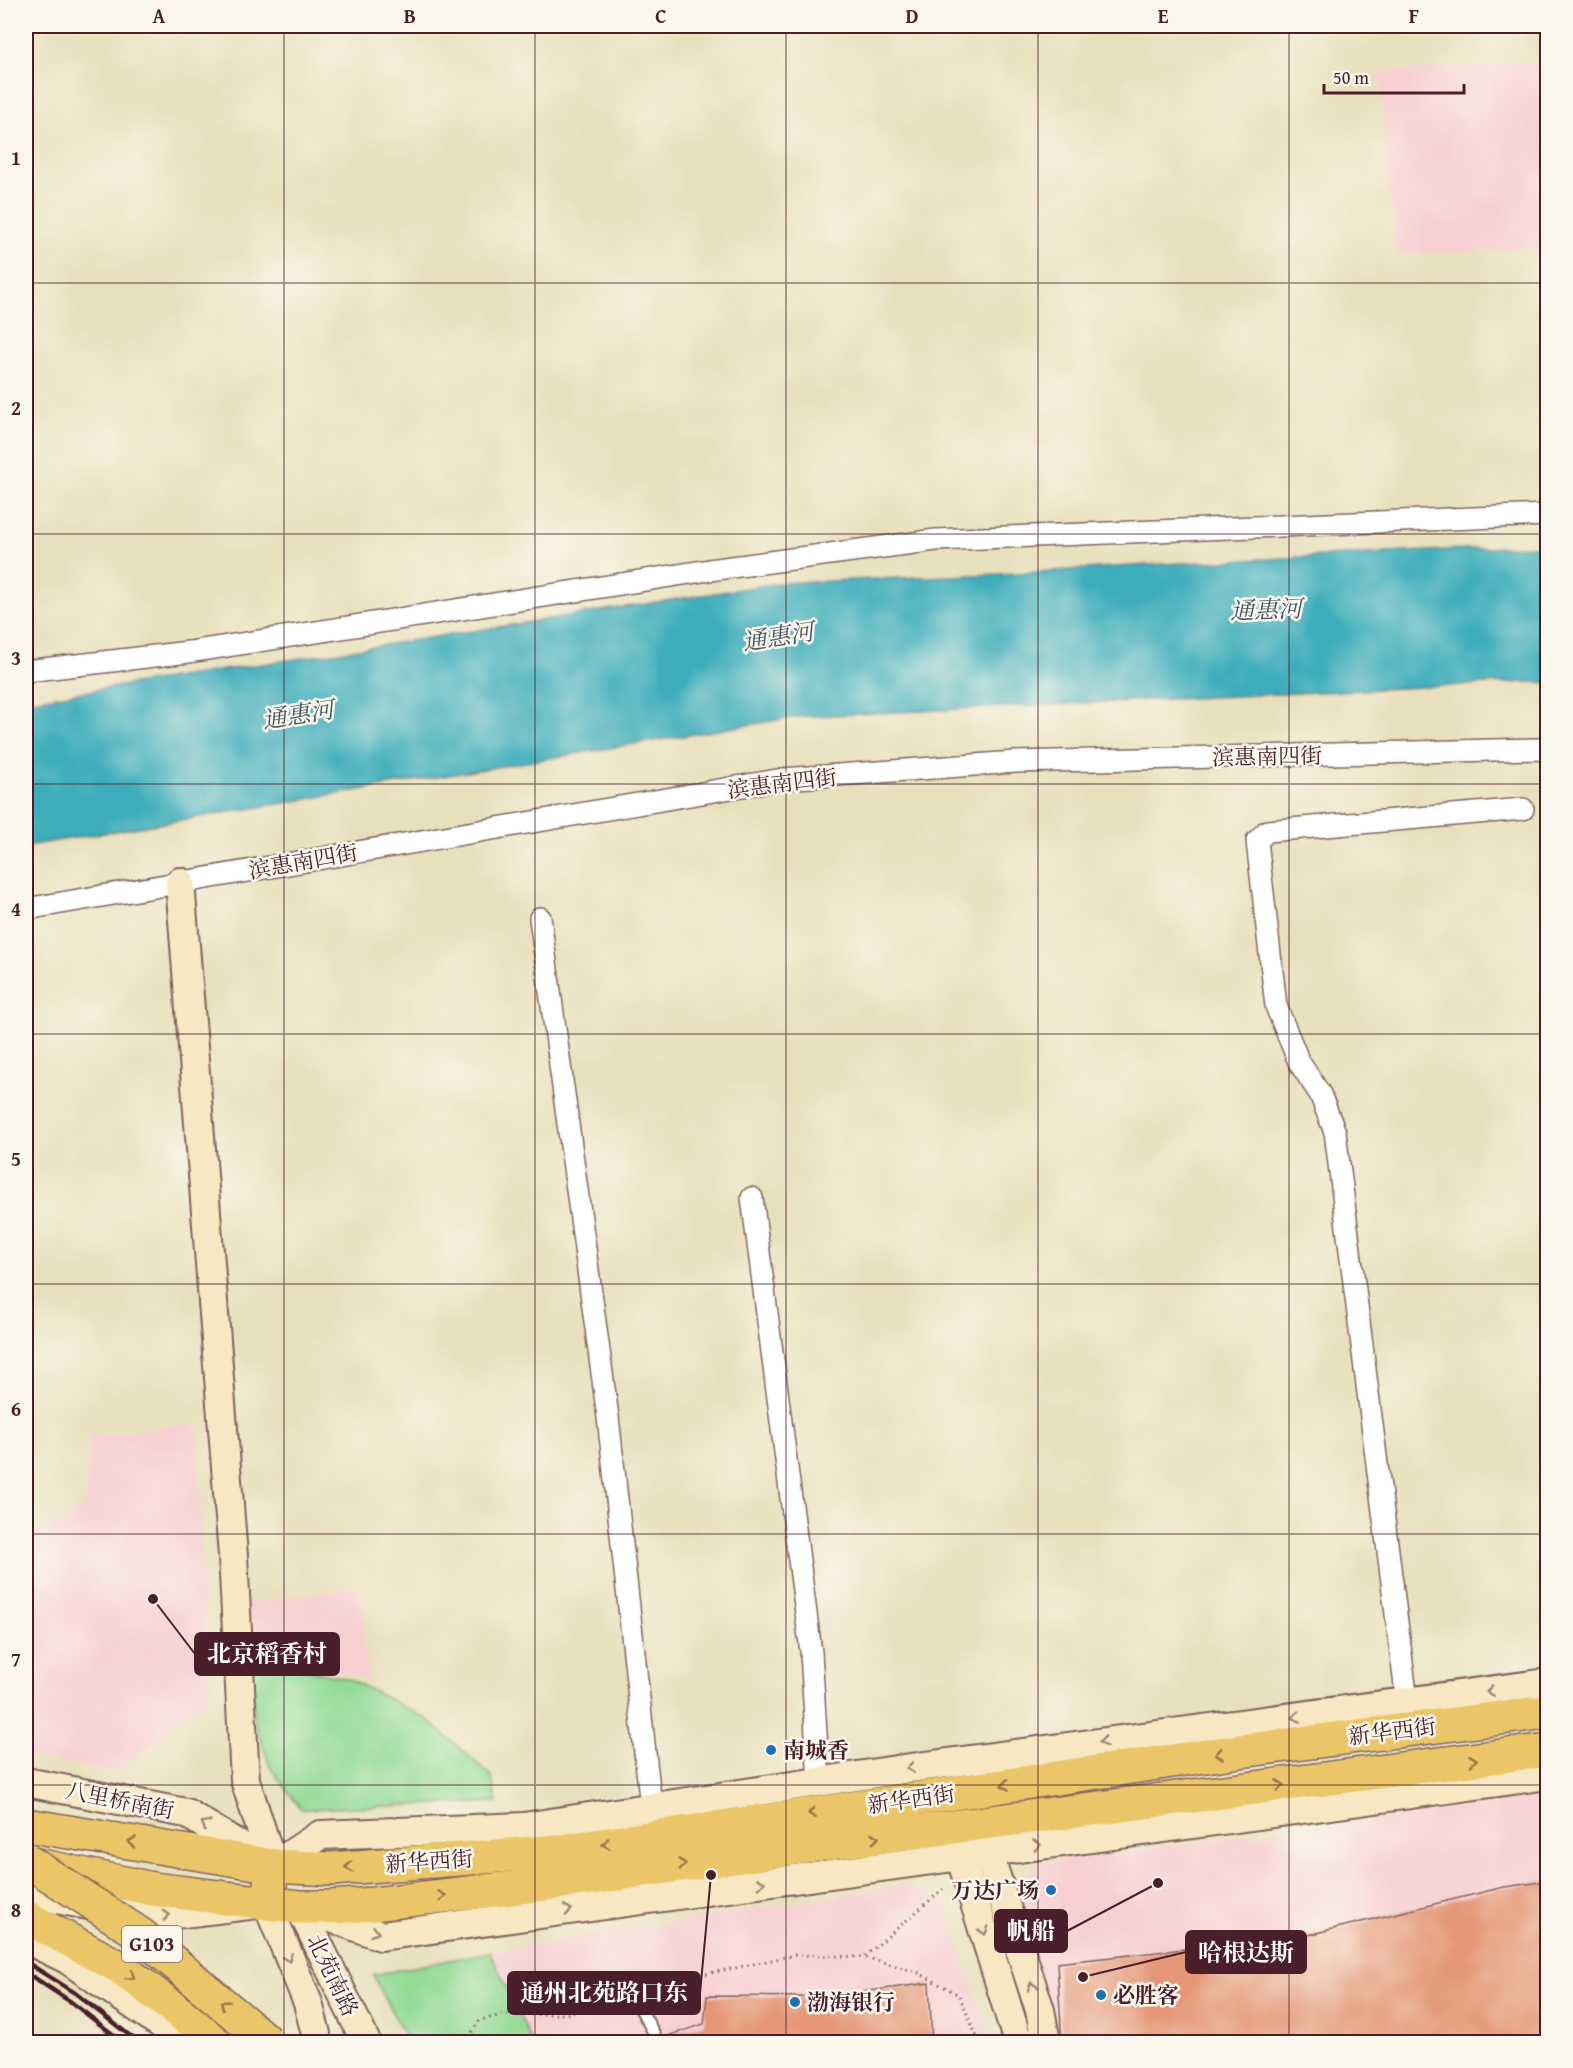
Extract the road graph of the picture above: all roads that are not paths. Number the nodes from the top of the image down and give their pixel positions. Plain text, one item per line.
1 (1548, 515) edge
2 (26, 671) edge
3 (1548, 751) edge
4 (1523, 809) dead end
5 (180, 882) junction
6 (26, 909) edge
7 (540, 918) dead end
8 (752, 1198) dead end
9 (1548, 1683) edge
10 (1548, 1712) edge
11 (1408, 1715) junction
12 (1548, 1750) edge
13 (1548, 1775) edge
14 (26, 1782) edge
15 (819, 1782) junction
16 (655, 1822) junction
17 (26, 1825) edge
18 (974, 1853) junction
19 (26, 1862) edge
20 (273, 1866) junction
21 (26, 1893) edge
22 (267, 1903) junction
23 (300, 1907) junction
24 (26, 1917) edge
25 (26, 1939) edge
26 (636, 2001) road end
27 (655, 2035) dead end
28 (182, 2043) edge
29 (218, 2043) edge
30 (268, 2043) edge
31 (316, 2043) edge
32 (366, 2043) edge
33 (1018, 2043) edge
34 (1046, 2043) edge

1 - 2 street
3 - 5 street, 滨惠南四街
4 - 11 street
5 - 6 street, 滨惠南四街
5 - 20 street
7 - 16 street
8 - 15 street
9 -> 11 street
10 - 11 main road, 新华西街
11 -> 15 street
11 -> 16 main road, 新华西街
23 -> 12 main road, 新华西街
18 -> 13 street
20 -> 14 street, 八里桥南街
15 - 16 street
16 -> 20 main road, 新华西街
20 -> 17 main road, 新华西街
23 -> 18 street
18 -> 33 street
34 -> 18 street
19 - 22 main road, 新华西街
30 -> 19 main road, G103, bridge
20 - 22 main road
20 - 23 main road
21 -> 22 street
22 - 23 main road, 新华西街
22 -> 31 street, 北苑南路
23 - 32 street, 北苑南路
24 -> 29 main road, G103
25 - 28 street
26 - 27 lane

